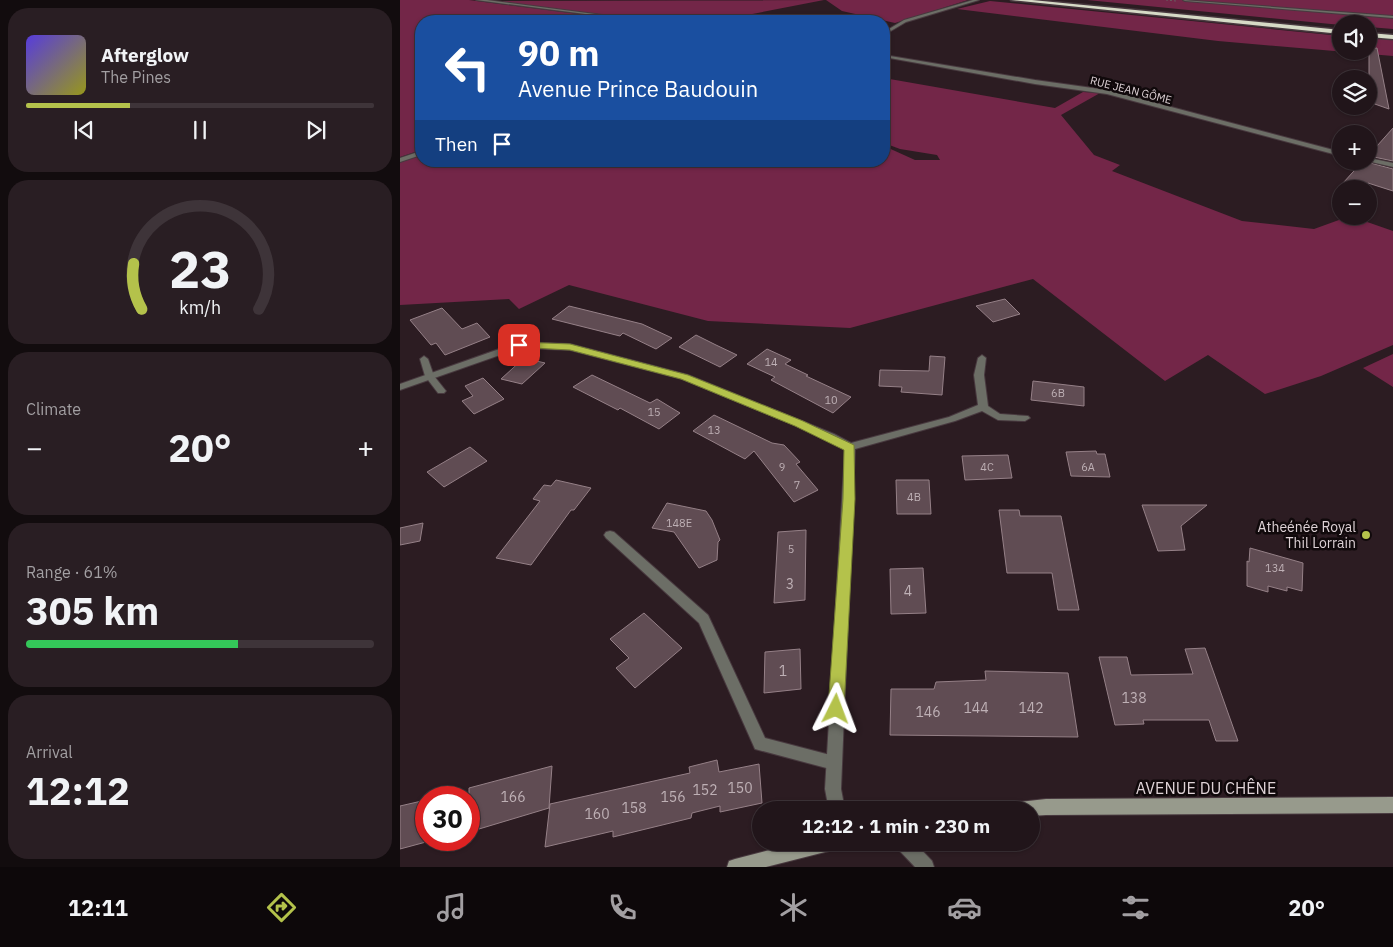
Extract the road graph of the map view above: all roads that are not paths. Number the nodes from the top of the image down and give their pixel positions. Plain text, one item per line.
1 (478, 0) edge
2 (977, 0) edge
3 (1014, 0) edge
4 (1058, 0) edge
5 (1185, 0) edge
6 (599, 15) edge
7 (1393, 17) edge
8 (1332, 26) edge
9 (890, 31) edge
10 (1332, 31) edge
11 (1377, 31) edge
12 (1393, 32) edge
13 (1377, 36) edge
14 (1393, 37) edge
15 (890, 57) edge
16 (1332, 152) edge
17 (415, 154) edge
18 (400, 160) edge
19 (1377, 162) edge
20 (1393, 165) edge
21 (982, 358) dead end
22 (424, 359) dead end
23 (430, 376) junction
24 (400, 387) edge
25 (441, 391) dead end
26 (983, 407) junction
27 (1025, 418) dead end
28 (850, 448) junction
29 (610, 534) dead end
30 (834, 762) junction
31 (835, 801) edge
32 (1393, 805) edge
33 (1040, 808) edge
34 (798, 851) edge
35 (911, 851) edge
36 (735, 867) edge
37 (926, 867) edge

1 - 6 street
2 - 9 street
3 - 10 highway
4 - 8 highway
5 - 7 street
11 - 12 highway
13 - 14 highway
15 - 16 street, RUE JEAN GÔME
17 - 18 street
19 - 20 street
21 - 26 street
22 - 23 street
23 - 24 street
23 - 25 street
23 - 28 street
26 - 27 street
26 - 28 street
28 - 30 street
29 - 30 street
30 - 31 street
32 - 33 main road, AVENUE DU CHÊNE
34 - 36 main road
35 - 37 street

